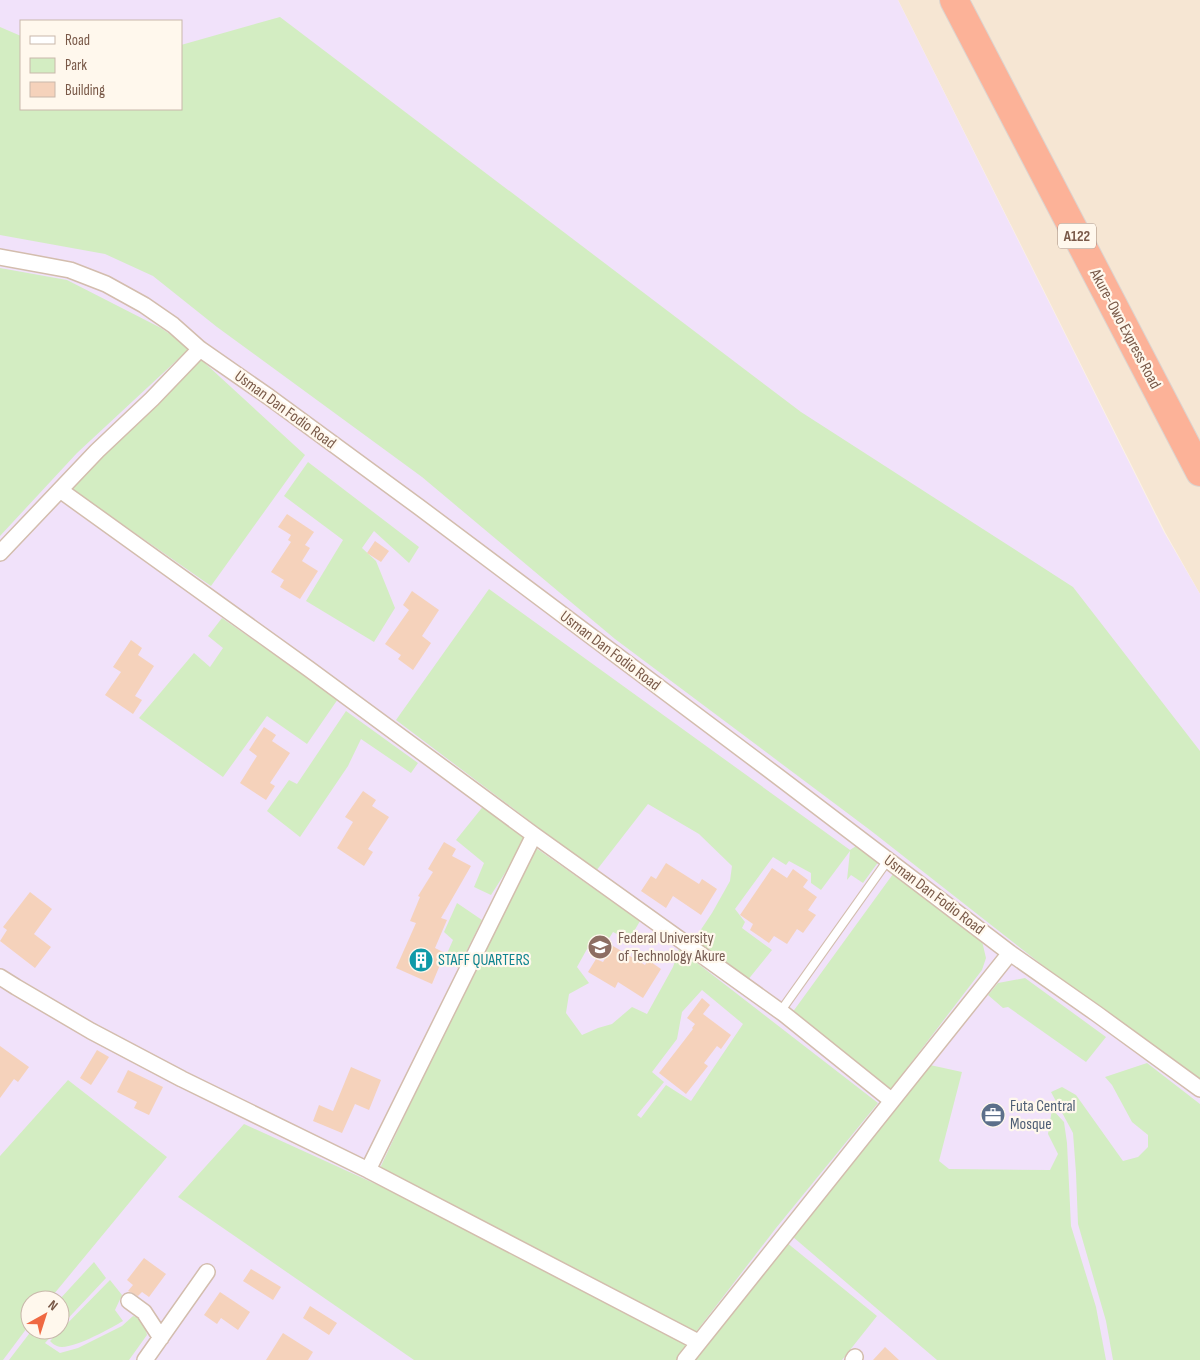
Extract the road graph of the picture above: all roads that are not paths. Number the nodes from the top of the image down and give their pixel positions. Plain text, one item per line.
1 (954, 0) edge
2 (0, 257) edge
3 (200, 349) junction
4 (1200, 472) edge
5 (60, 490) junction
6 (0, 553) edge
7 (534, 835) junction
8 (888, 860) junction
9 (1010, 953) junction
10 (0, 976) edge
11 (780, 1012) junction
12 (1200, 1089) edge
13 (891, 1100) junction
14 (368, 1170) junction
15 (207, 1272) dead end
16 (129, 1301) dead end
17 (161, 1338) junction
18 (698, 1342) junction
19 (145, 1360) edge
20 (685, 1360) edge

1 - 4 highway, Akure-Owo Express Road / A122
2 - 3 street, Usman Dan Fodio Road
3 - 5 street
3 - 8 street, Usman Dan Fodio Road
5 - 6 street
5 - 7 street
7 - 11 street
7 - 14 street
8 - 9 street, Usman Dan Fodio Road
8 - 11 lane
9 - 12 street, Usman Dan Fodio Road
9 - 13 street
10 - 14 street
11 - 13 street
13 - 18 street
14 - 18 street
15 - 17 street
16 - 17 street
17 - 19 street
18 - 20 street

